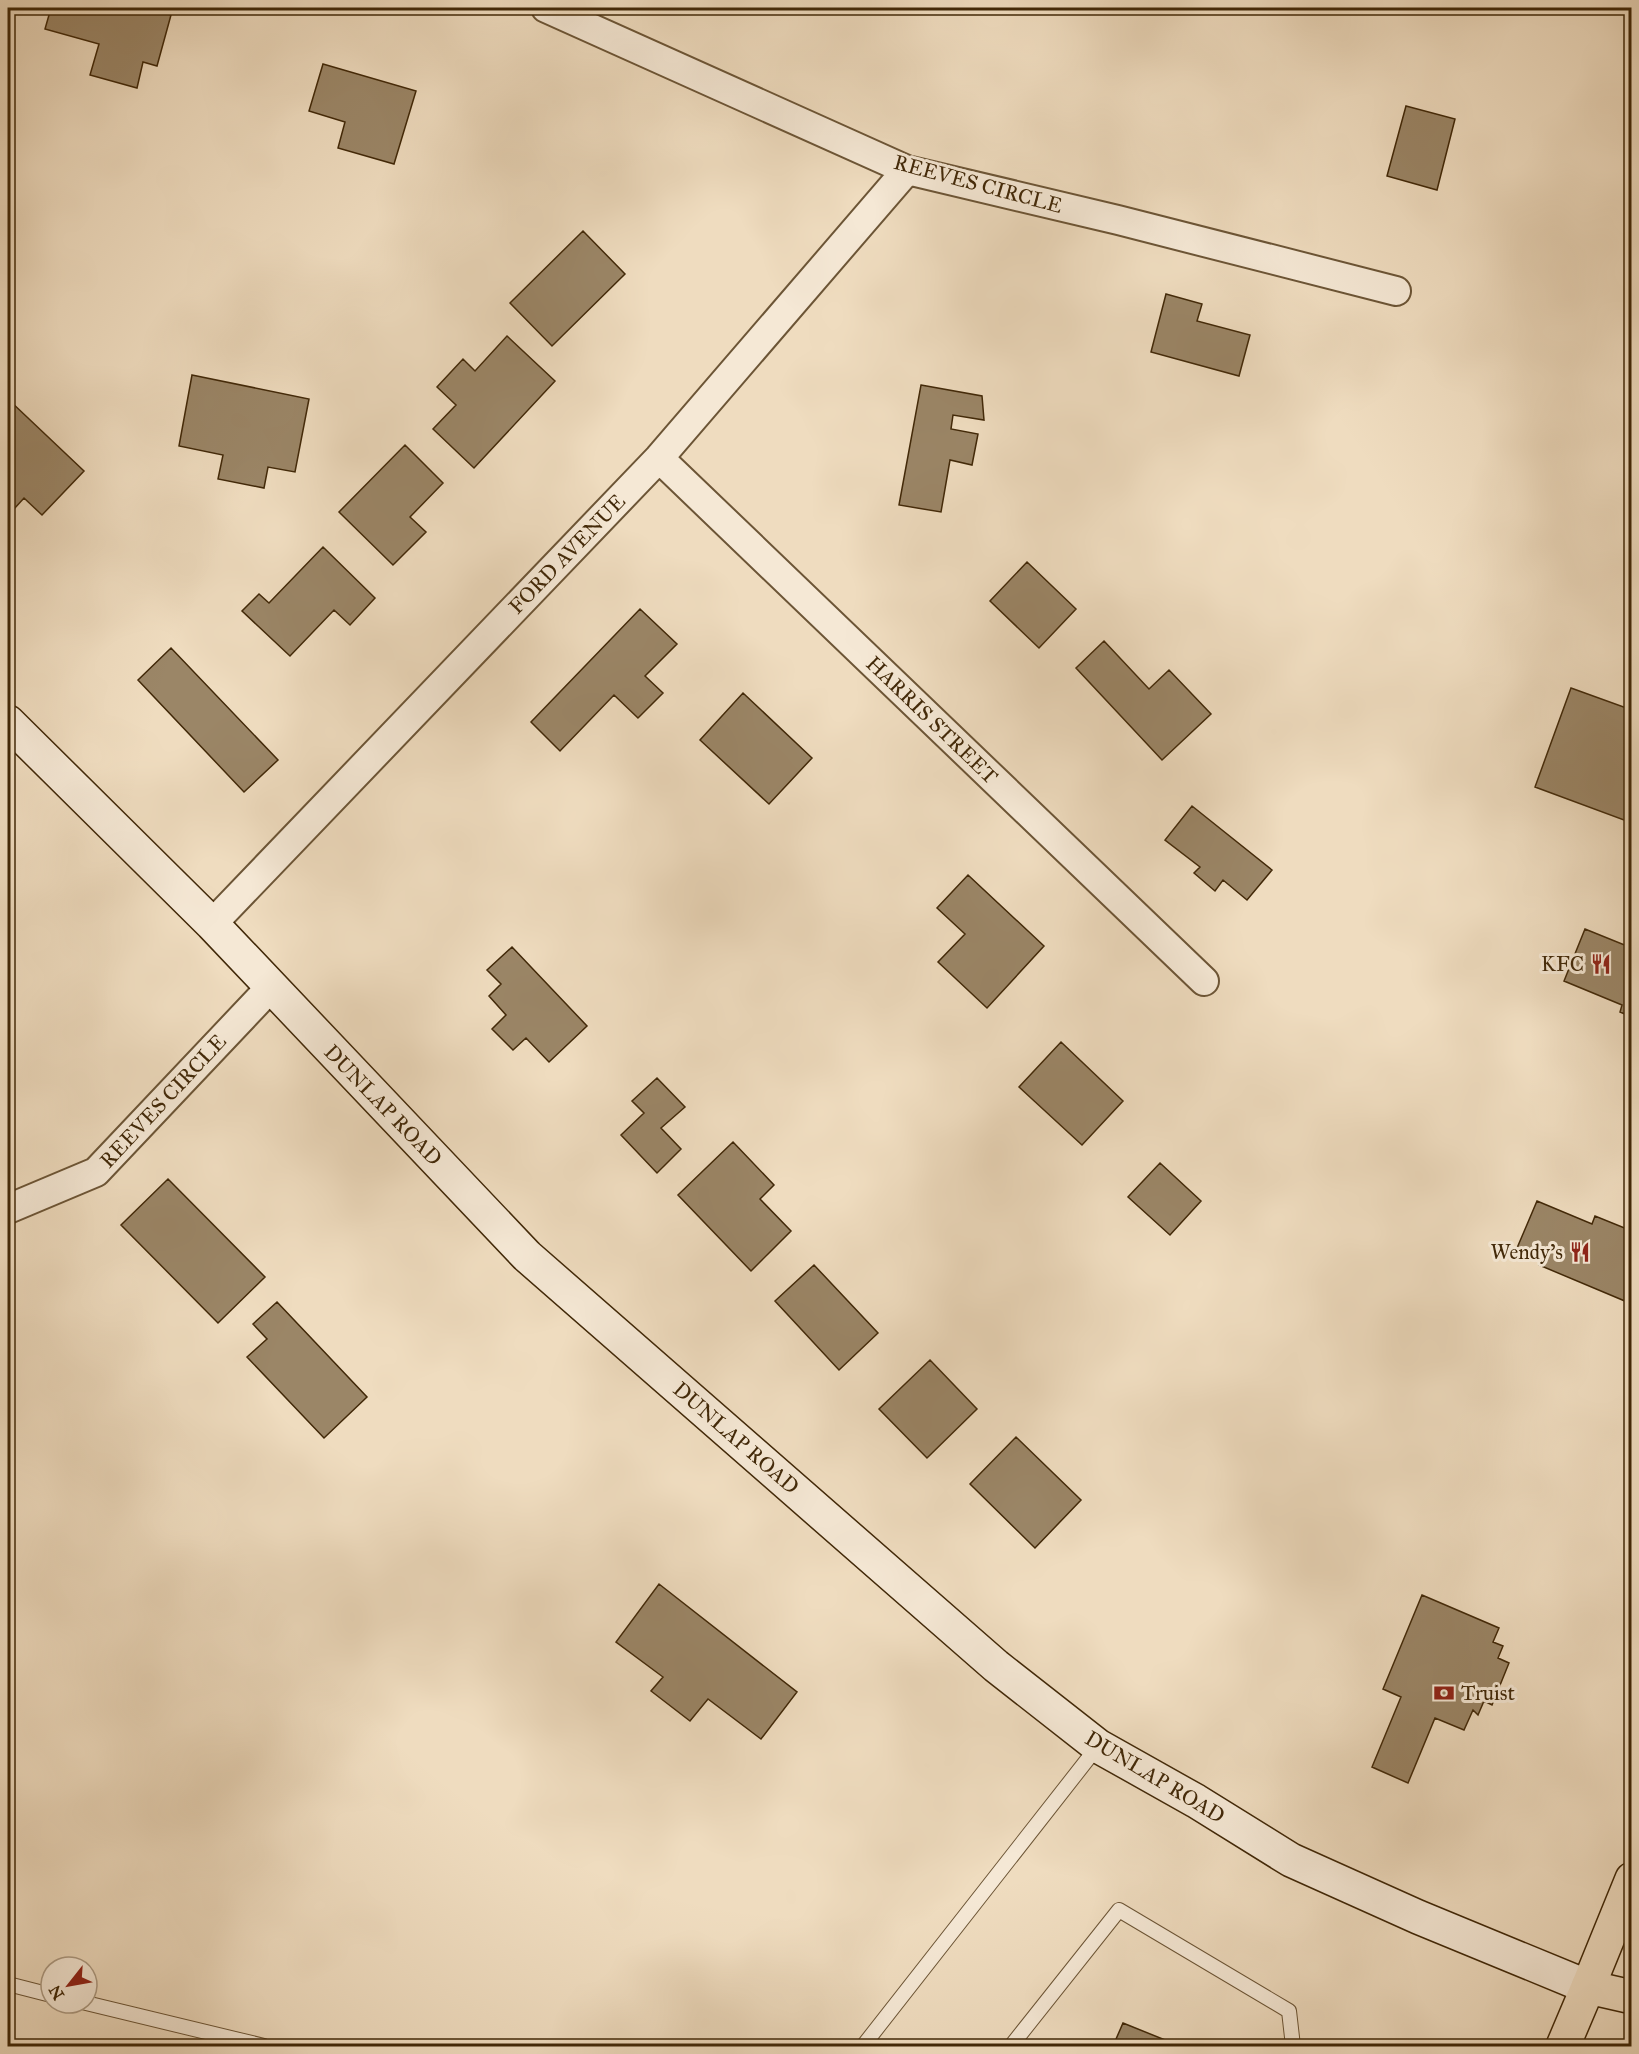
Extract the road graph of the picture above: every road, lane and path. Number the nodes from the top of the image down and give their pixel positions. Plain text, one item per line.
1 (546, 8) edge
2 (907, 170) junction
3 (1396, 291) dead end
4 (659, 458) junction
5 (8, 722) edge
6 (212, 924) junction
7 (1204, 981) dead end
8 (271, 987) junction
9 (8, 1209) edge
10 (1098, 1746) junction
11 (1632, 1879) edge
12 (8, 1984) edge
13 (1588, 1987) junction
14 (39, 1992) edge
15 (1632, 1997) edge
16 (99, 2006) edge
17 (264, 2046) edge
18 (863, 2046) edge
19 (1011, 2046) edge
20 (1293, 2046) edge
21 (1563, 2046) edge

1 - 2 street, REEVES CIRCLE
2 - 3 street, REEVES CIRCLE
2 - 4 street, FORD AVENUE
4 - 6 street, FORD AVENUE
4 - 7 street, HARRIS STREET
5 - 6 main road, DUNLAP ROAD
6 - 8 main road, DUNLAP ROAD
8 - 9 street, REEVES CIRCLE
8 - 10 main road, DUNLAP ROAD
10 - 13 main road, DUNLAP ROAD
10 - 18 lane
11 - 13 main road
12 - 14 lane
13 - 15 main road
13 - 21 main road
16 - 17 lane
19 - 20 lane

